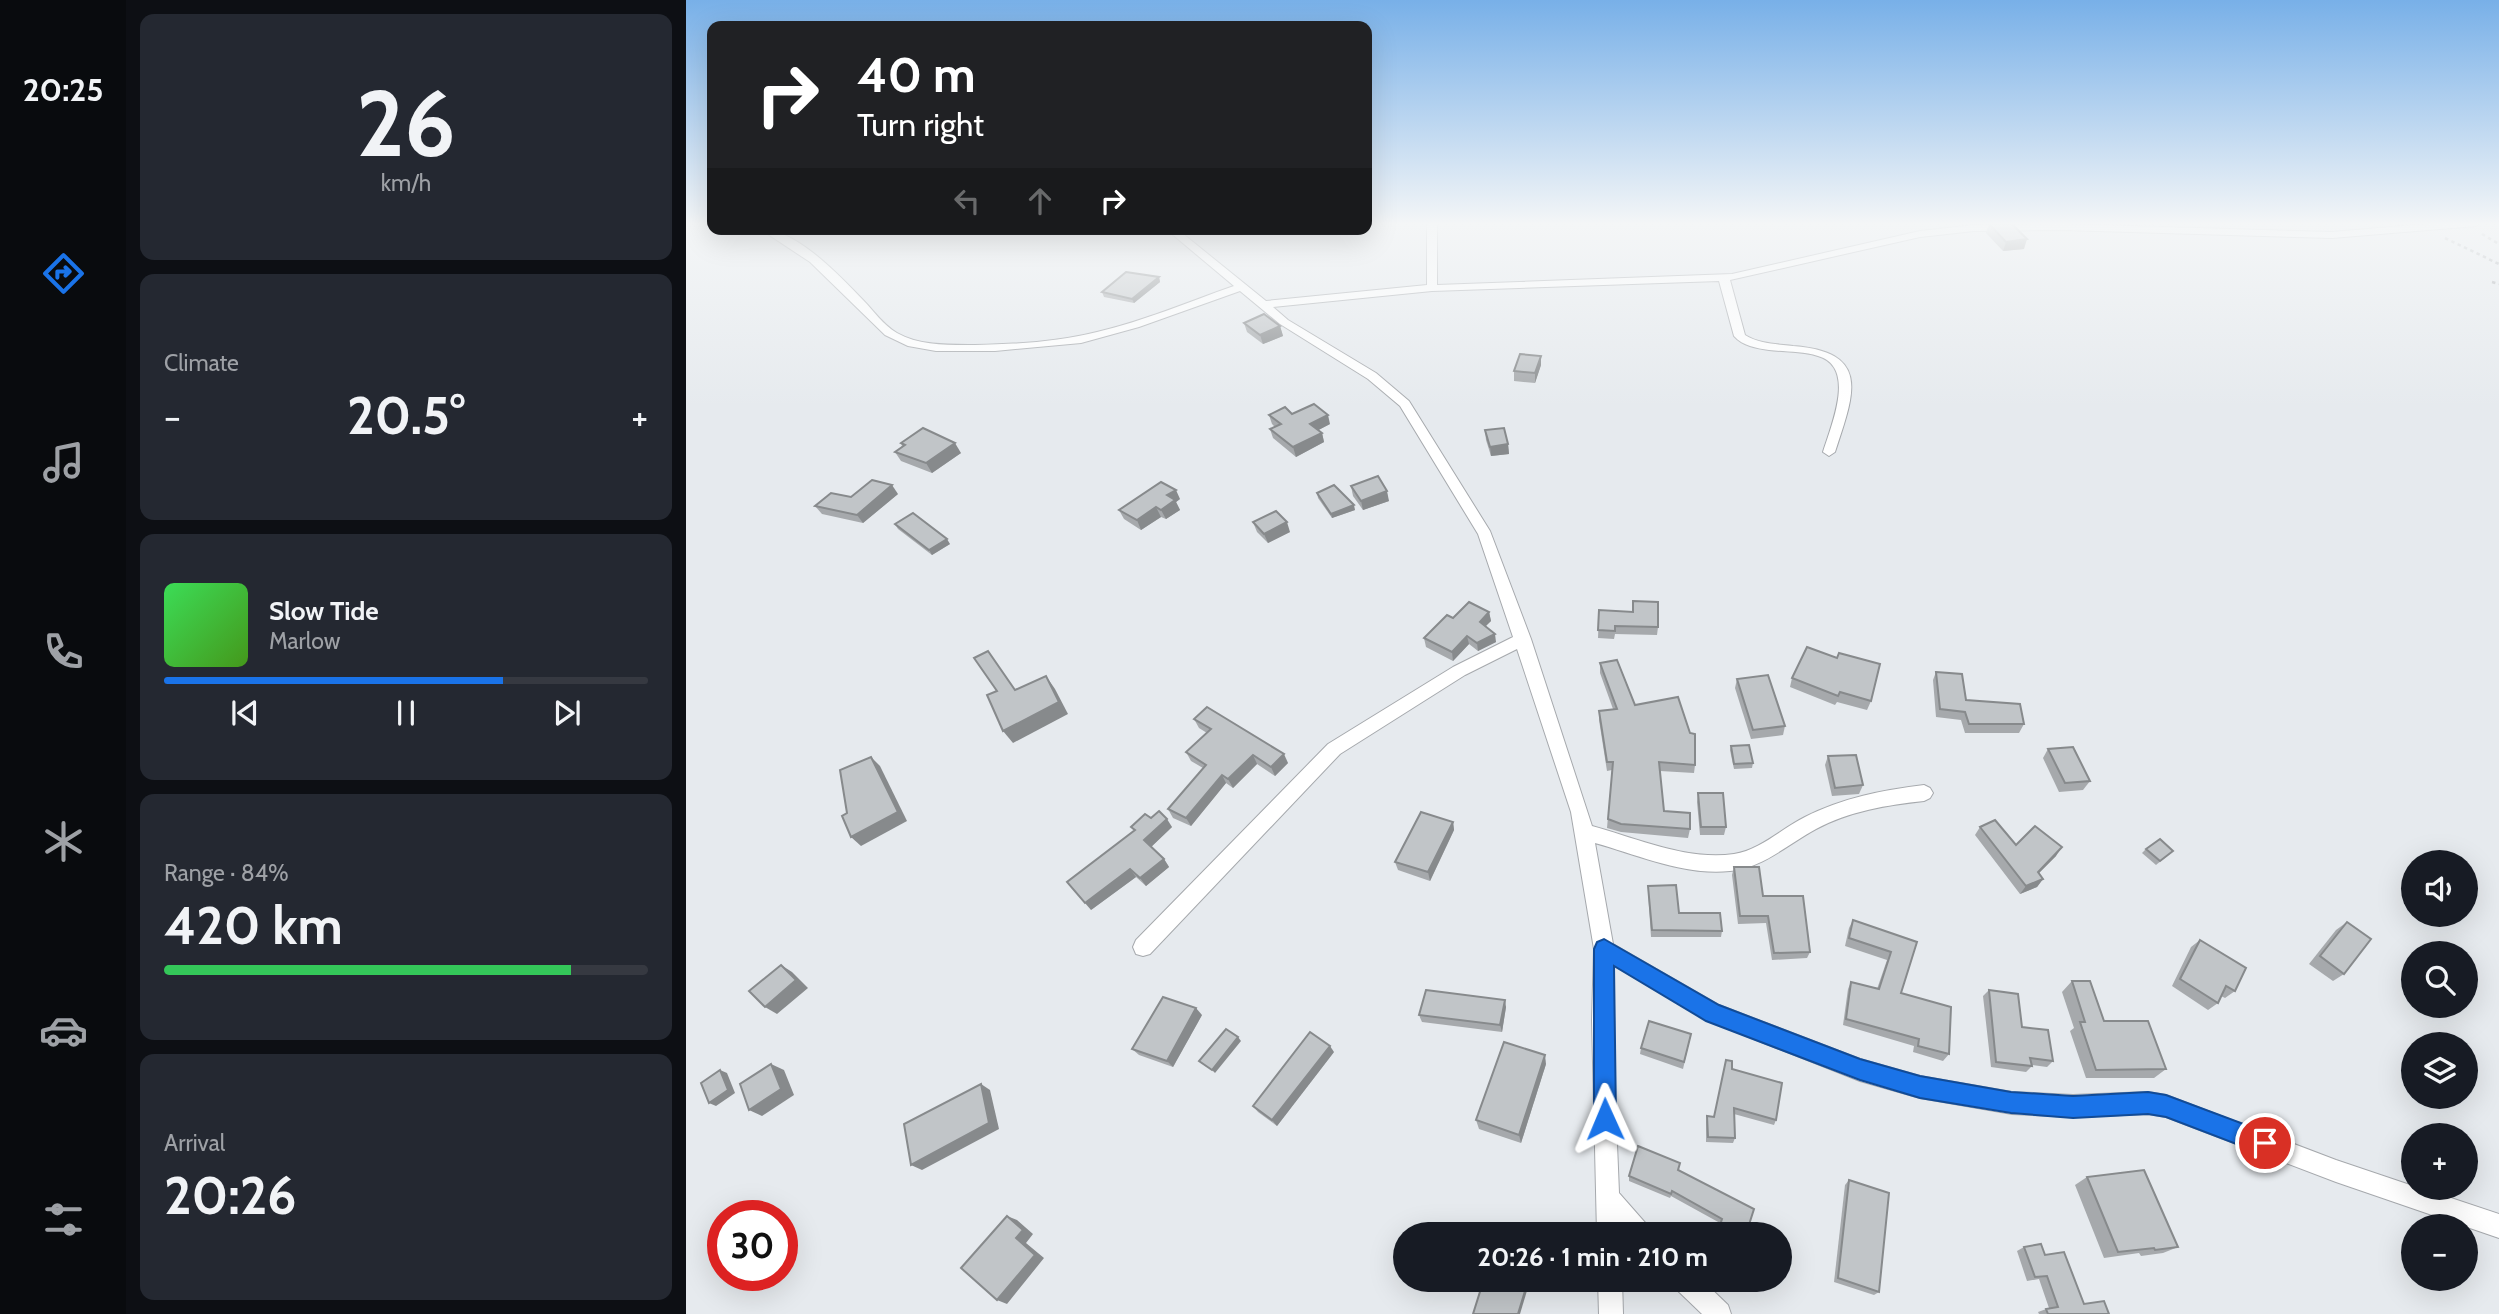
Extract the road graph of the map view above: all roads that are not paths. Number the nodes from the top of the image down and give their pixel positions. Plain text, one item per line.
1 (841, 284) edge
2 (1238, 284) edge
3 (1432, 284) edge
4 (1539, 284) edge
5 (1726, 284) edge
6 (1241, 287) junction
7 (1432, 288) junction
8 (1261, 305) junction
9 (1829, 452) dead end
10 (1523, 639) junction
11 (1924, 793) dead end
12 (1584, 832) junction
13 (1143, 947) dead end
14 (1604, 949) junction
15 (1608, 1198) junction
16 (1609, 1222) edge
17 (1629, 1222) edge
18 (2499, 1226) edge
19 (1610, 1292) edge
20 (1697, 1292) edge
21 (1611, 1314) edge
22 (1718, 1314) edge

1 - 6 street
2 - 6 street
3 - 7 street
4 - 7 street
5 - 9 street
6 - 8 street
7 - 8 street
8 - 10 street
10 - 12 street
10 - 13 street
11 - 12 street
12 - 14 street
14 - 15 street
14 - 18 street
15 - 16 street
15 - 17 street
19 - 21 street
20 - 22 street

